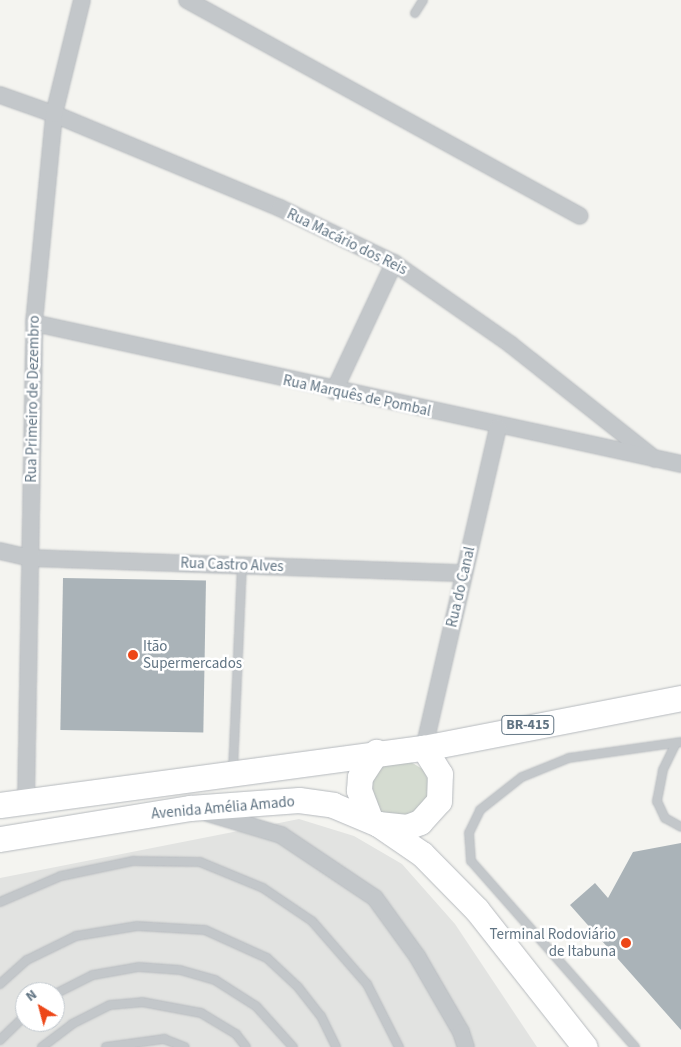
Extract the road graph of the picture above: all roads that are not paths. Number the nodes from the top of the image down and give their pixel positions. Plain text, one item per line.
1 (82, 0) edge
2 (187, 0) edge
3 (423, 0) edge
4 (415, 13) dead end
5 (0, 95) edge
6 (54, 114) junction
7 (580, 216) dead end
8 (394, 262) junction
9 (34, 323) junction
10 (334, 392) junction
11 (498, 427) junction
12 (655, 458) junction
13 (681, 464) edge
14 (0, 551) edge
15 (30, 558) junction
16 (242, 565) junction
17 (464, 573) junction
18 (681, 698) edge
19 (678, 742) edge
20 (424, 748) junction
21 (376, 752) junction
22 (233, 772) junction
23 (26, 801) junction
24 (0, 806) edge
25 (190, 808) junction
26 (374, 822) junction
27 (681, 827) edge
28 (4, 841) edge
29 (0, 902) edge
30 (0, 984) edge
31 (65, 989) edge
32 (15, 1026) edge
33 (0, 1040) edge
34 (42, 1047) edge
35 (106, 1047) edge
36 (186, 1047) edge
37 (246, 1047) edge
38 (293, 1047) edge
39 (336, 1047) edge
40 (399, 1047) edge
41 (466, 1047) edge
42 (584, 1047) edge
43 (635, 1047) edge

1 - 6 street, Rua Primeiro de Dezembro
2 - 7 street
3 - 4 lane
5 - 6 street, Rua Macário dos Reis
6 - 8 street, Rua Macário dos Reis
6 - 9 street, Rua Primeiro de Dezembro
8 - 10 street
8 - 12 street, Rua Macário dos Reis
9 - 10 street, Rua Marquês de Pombal
9 - 15 street, Rua Primeiro de Dezembro
10 - 11 street, Rua Marquês de Pombal
11 - 12 street, Rua Marquês de Pombal
11 - 17 street, Rua do Canal
12 - 13 street, Rua Marquês de Pombal
14 - 15 street, Rua Castro Alves
15 - 16 street, Rua Castro Alves
15 - 23 street, Rua Primeiro de Dezembro
16 - 17 street, Rua Castro Alves
16 - 22 lane
17 - 20 street, Rua do Canal
18 - 20 main road, Avenida Amélia Amado / BR-415
19 - 27 lane
19 - 43 lane
20 - 21 main road, Avenida Amélia Amado / BR-415
20 - 26 main road
21 - 22 main road, Avenida Amélia Amado
21 - 26 main road
22 - 23 main road, Avenida Amélia Amado
23 - 24 main road, Avenida Amélia Amado
25 - 26 main road, Avenida Amélia Amado
25 - 28 main road, Avenida Amélia Amado
25 - 41 street
26 - 42 main road, Avenida Amélia Amado
29 - 40 lane
30 - 39 lane
31 - 38 lane
32 - 33 lane
34 - 37 lane
35 - 36 lane

